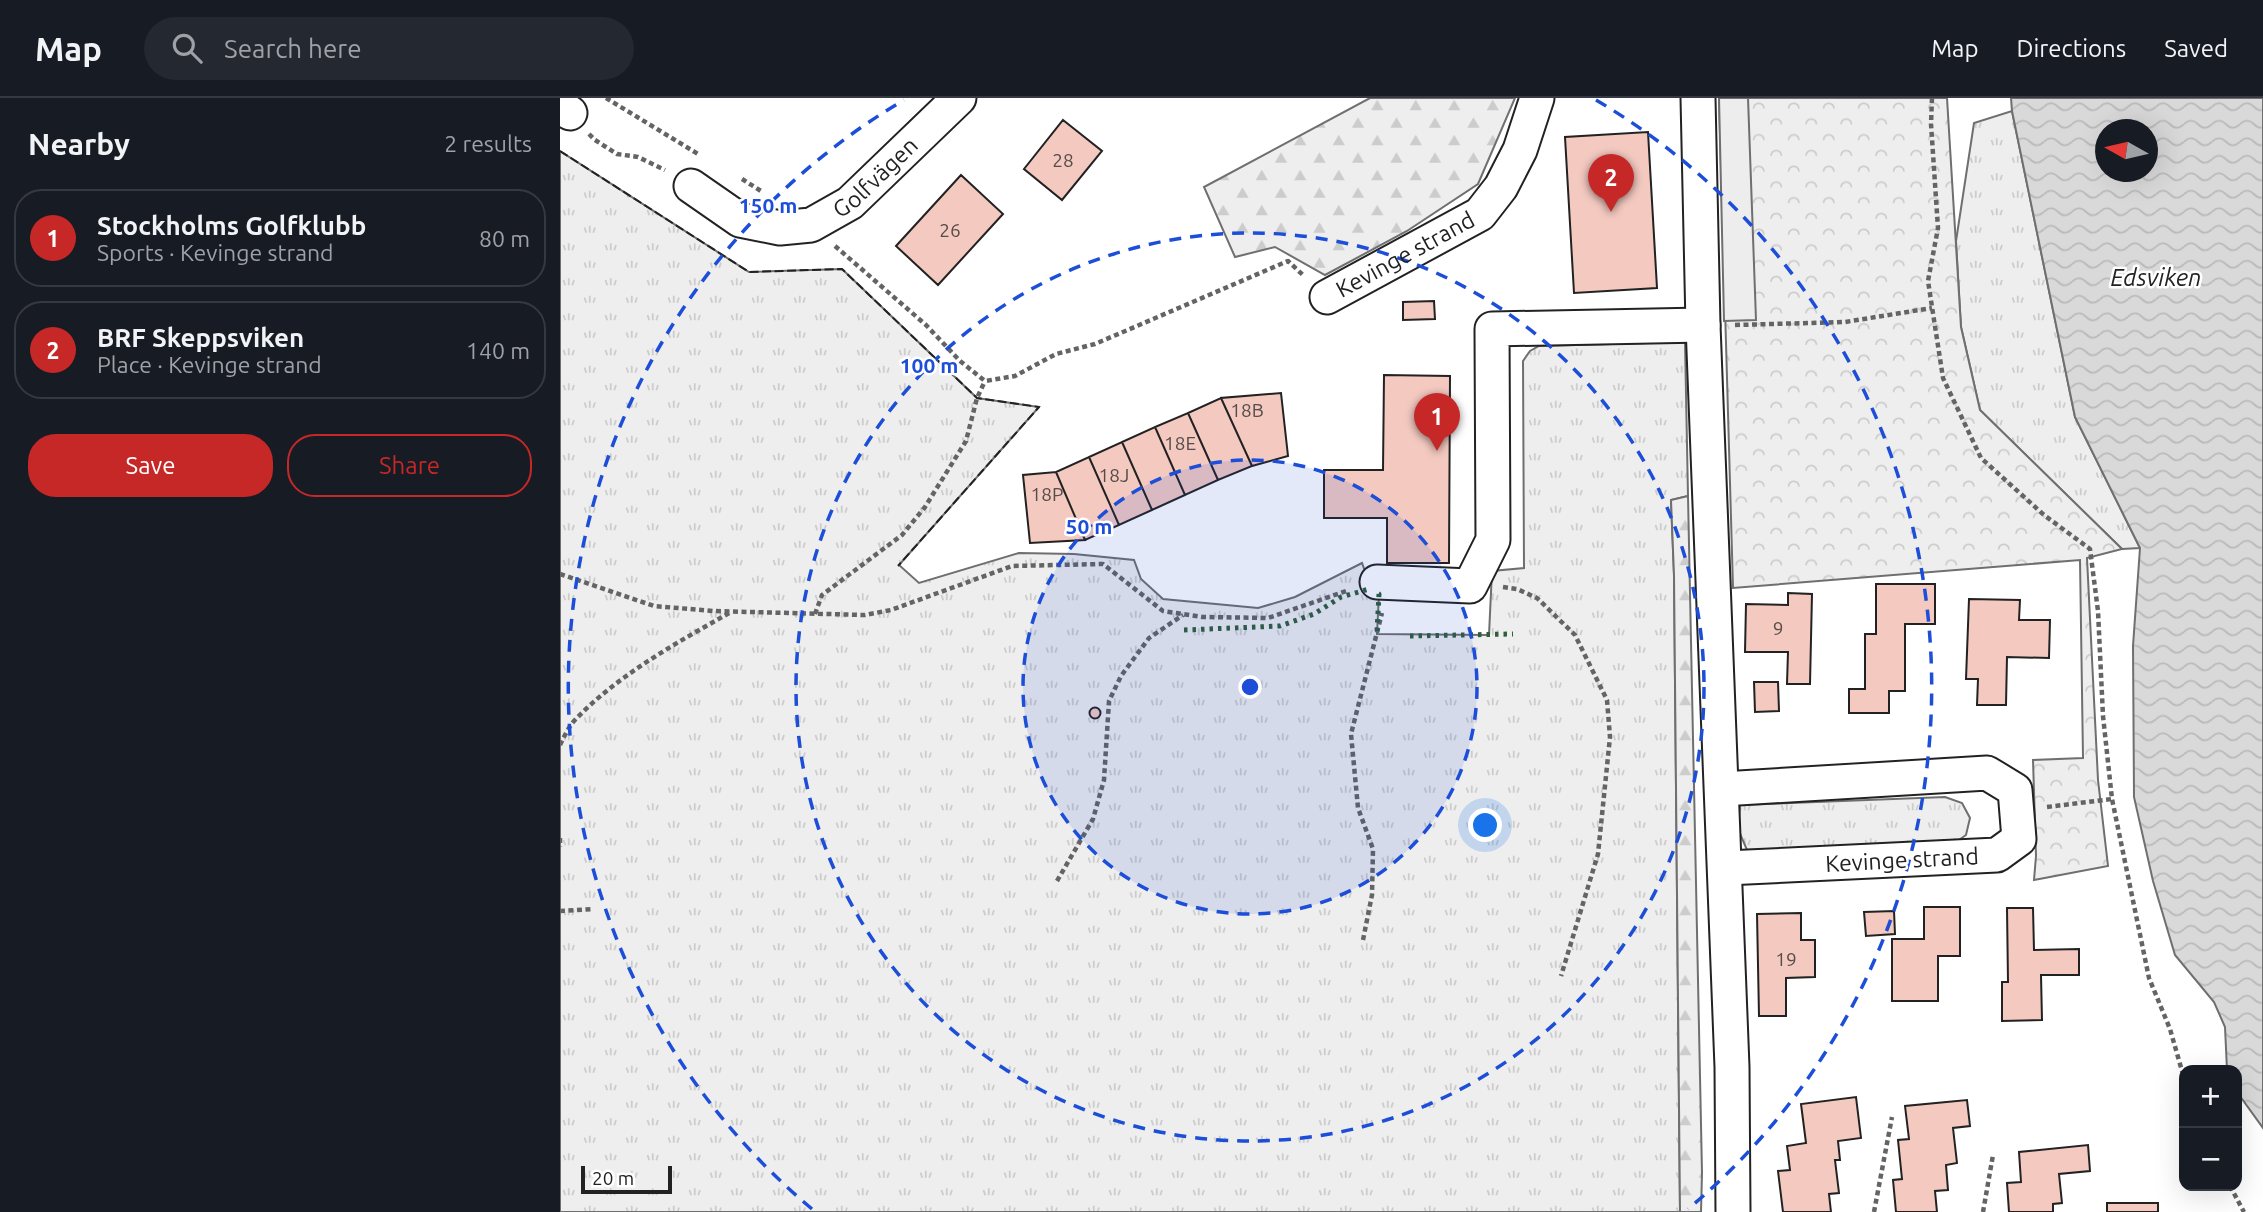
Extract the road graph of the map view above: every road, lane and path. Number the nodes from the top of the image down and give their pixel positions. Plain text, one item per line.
1 (958, 98) edge
2 (1537, 98) edge
3 (1698, 98) edge
4 (1931, 98) edge
5 (565, 109) edge
6 (691, 186) joint
7 (811, 225) junction
8 (1288, 261) dead end
9 (1327, 297) dead end
10 (1932, 308) junction
11 (1703, 325) junction
12 (985, 382) junction
13 (560, 574) edge
14 (1384, 582) junction
15 (1470, 586) junction
16 (733, 612) junction
17 (815, 614) junction
18 (1184, 614) junction
19 (560, 745) edge
20 (1722, 789) junction
21 (2112, 799) junction
22 (2017, 810) junction
23 (560, 838) edge
24 (560, 847) edge
25 (1726, 868) junction
26 (1057, 881) dead end
27 (593, 909) dead end
28 (560, 911) edge
29 (1363, 940) dead end
30 (1561, 976) dead end
31 (2180, 1065) edge
32 (1892, 1117) dead end
33 (1993, 1155) dead end
34 (2233, 1191) edge
35 (1733, 1212) edge
36 (1874, 1212) edge
37 (1983, 1212) edge
38 (2244, 1212) edge

1 - 7 street, Golfvägen
2 - 9 street, Kevinge strand
3 - 11 street
4 - 10 path
5 - 6 path
6 - 7 street, Golfvägen
7 - 12 path
8 - 12 path
10 - 11 path
10 - 21 path
11 - 15 street
11 - 20 street
12 - 17 path
13 - 16 path
14 - 15 street
14 - 18 path
14 - 29 path
15 - 30 path
16 - 17 path
16 - 19 path
17 - 18 path
18 - 26 path
20 - 22 street
20 - 25 street
21 - 22 path
21 - 31 path
22 - 25 street, Kevinge strand
23 - 24 path
25 - 35 street
27 - 28 path
32 - 36 path
33 - 37 path
34 - 38 path

